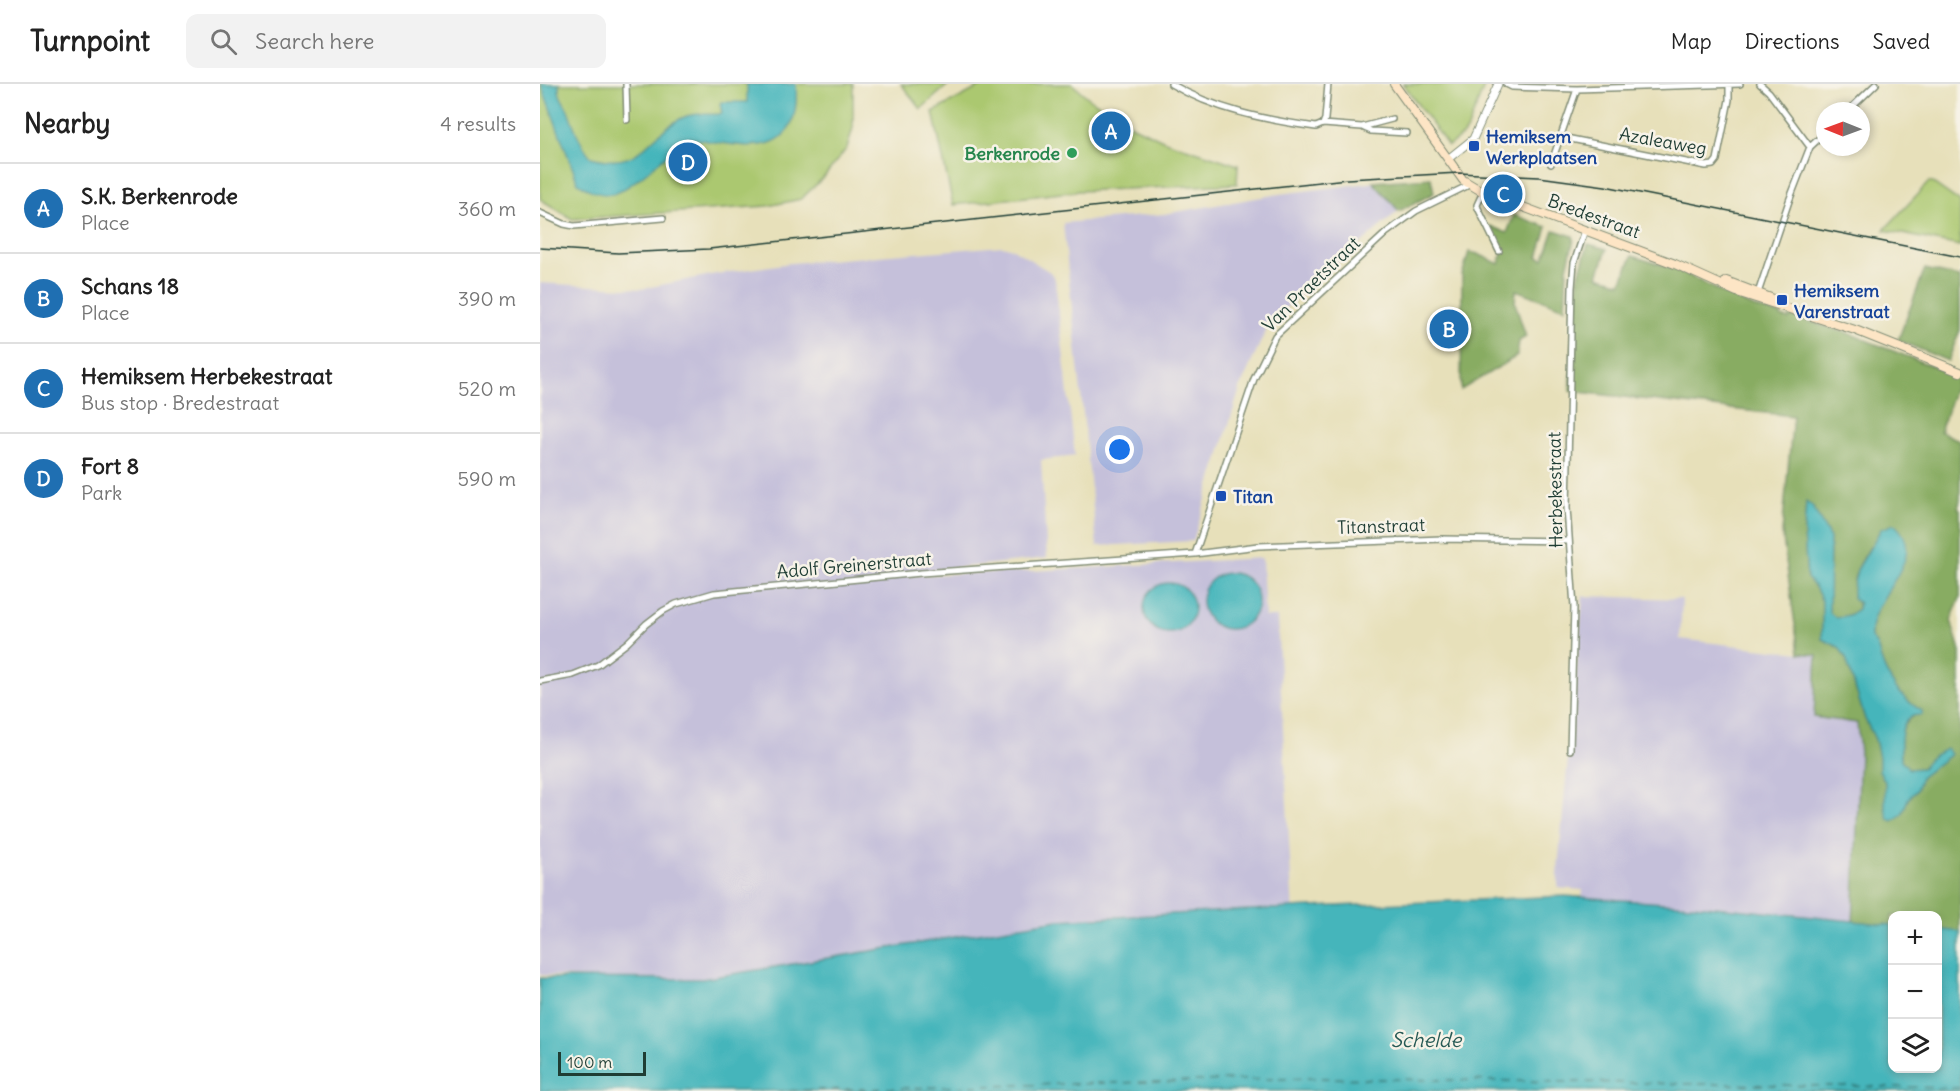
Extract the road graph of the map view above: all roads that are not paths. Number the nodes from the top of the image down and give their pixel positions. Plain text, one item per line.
1 (626, 84) edge
2 (1172, 84) edge
3 (1328, 84) edge
4 (1394, 84) edge
5 (1498, 84) edge
6 (1506, 84) edge
7 (1740, 84) edge
8 (1876, 84) edge
9 (1724, 85) edge
10 (1762, 85) edge
11 (1577, 89) junction
12 (1857, 102) edge
13 (1392, 119) dead end
14 (627, 120) dead end
15 (1323, 124) junction
16 (1362, 128) junction
17 (1407, 133) dead end
18 (1561, 137) junction
19 (1816, 141) edge
20 (1810, 147) junction
21 (1448, 159) junction
22 (1551, 164) dead end
23 (1469, 185) junction
24 (1483, 192) junction
25 (540, 213) edge
26 (663, 218) dead end
27 (1585, 230) junction
28 (1499, 251) dead end
29 (1675, 264) junction
30 (1758, 293) junction
31 (1846, 327) junction
32 (1960, 372) edge
33 (1569, 541) junction
34 (1195, 554) junction
35 (540, 681) edge
36 (1570, 750) dead end

1 - 14 street
2 - 15 street
3 - 15 street
4 - 21 main road
5 - 21 street
6 - 11 street
7 - 9 street
8 - 12 street
9 - 11 street
9 - 18 street, Azaleaweg
10 - 20 street
11 - 18 street
13 - 16 street
15 - 16 street
16 - 17 street
18 - 22 street
19 - 20 street
20 - 30 street
21 - 23 main road
23 - 24 main road, Bredestraat
23 - 34 street, Van Praetstraat
24 - 27 main road, Bredestraat
24 - 28 street
25 - 26 street
27 - 29 main road, Bredestraat
27 - 33 street, Herbekestraat
29 - 30 main road, Bredestraat
29 - 31 main road, Bredestraat
30 - 31 main road, Bredestraat
31 - 32 main road, Bredestraat
33 - 34 street, Titanstraat
33 - 36 street, Herbekestraat
34 - 35 street, Adolf Greinerstraat

